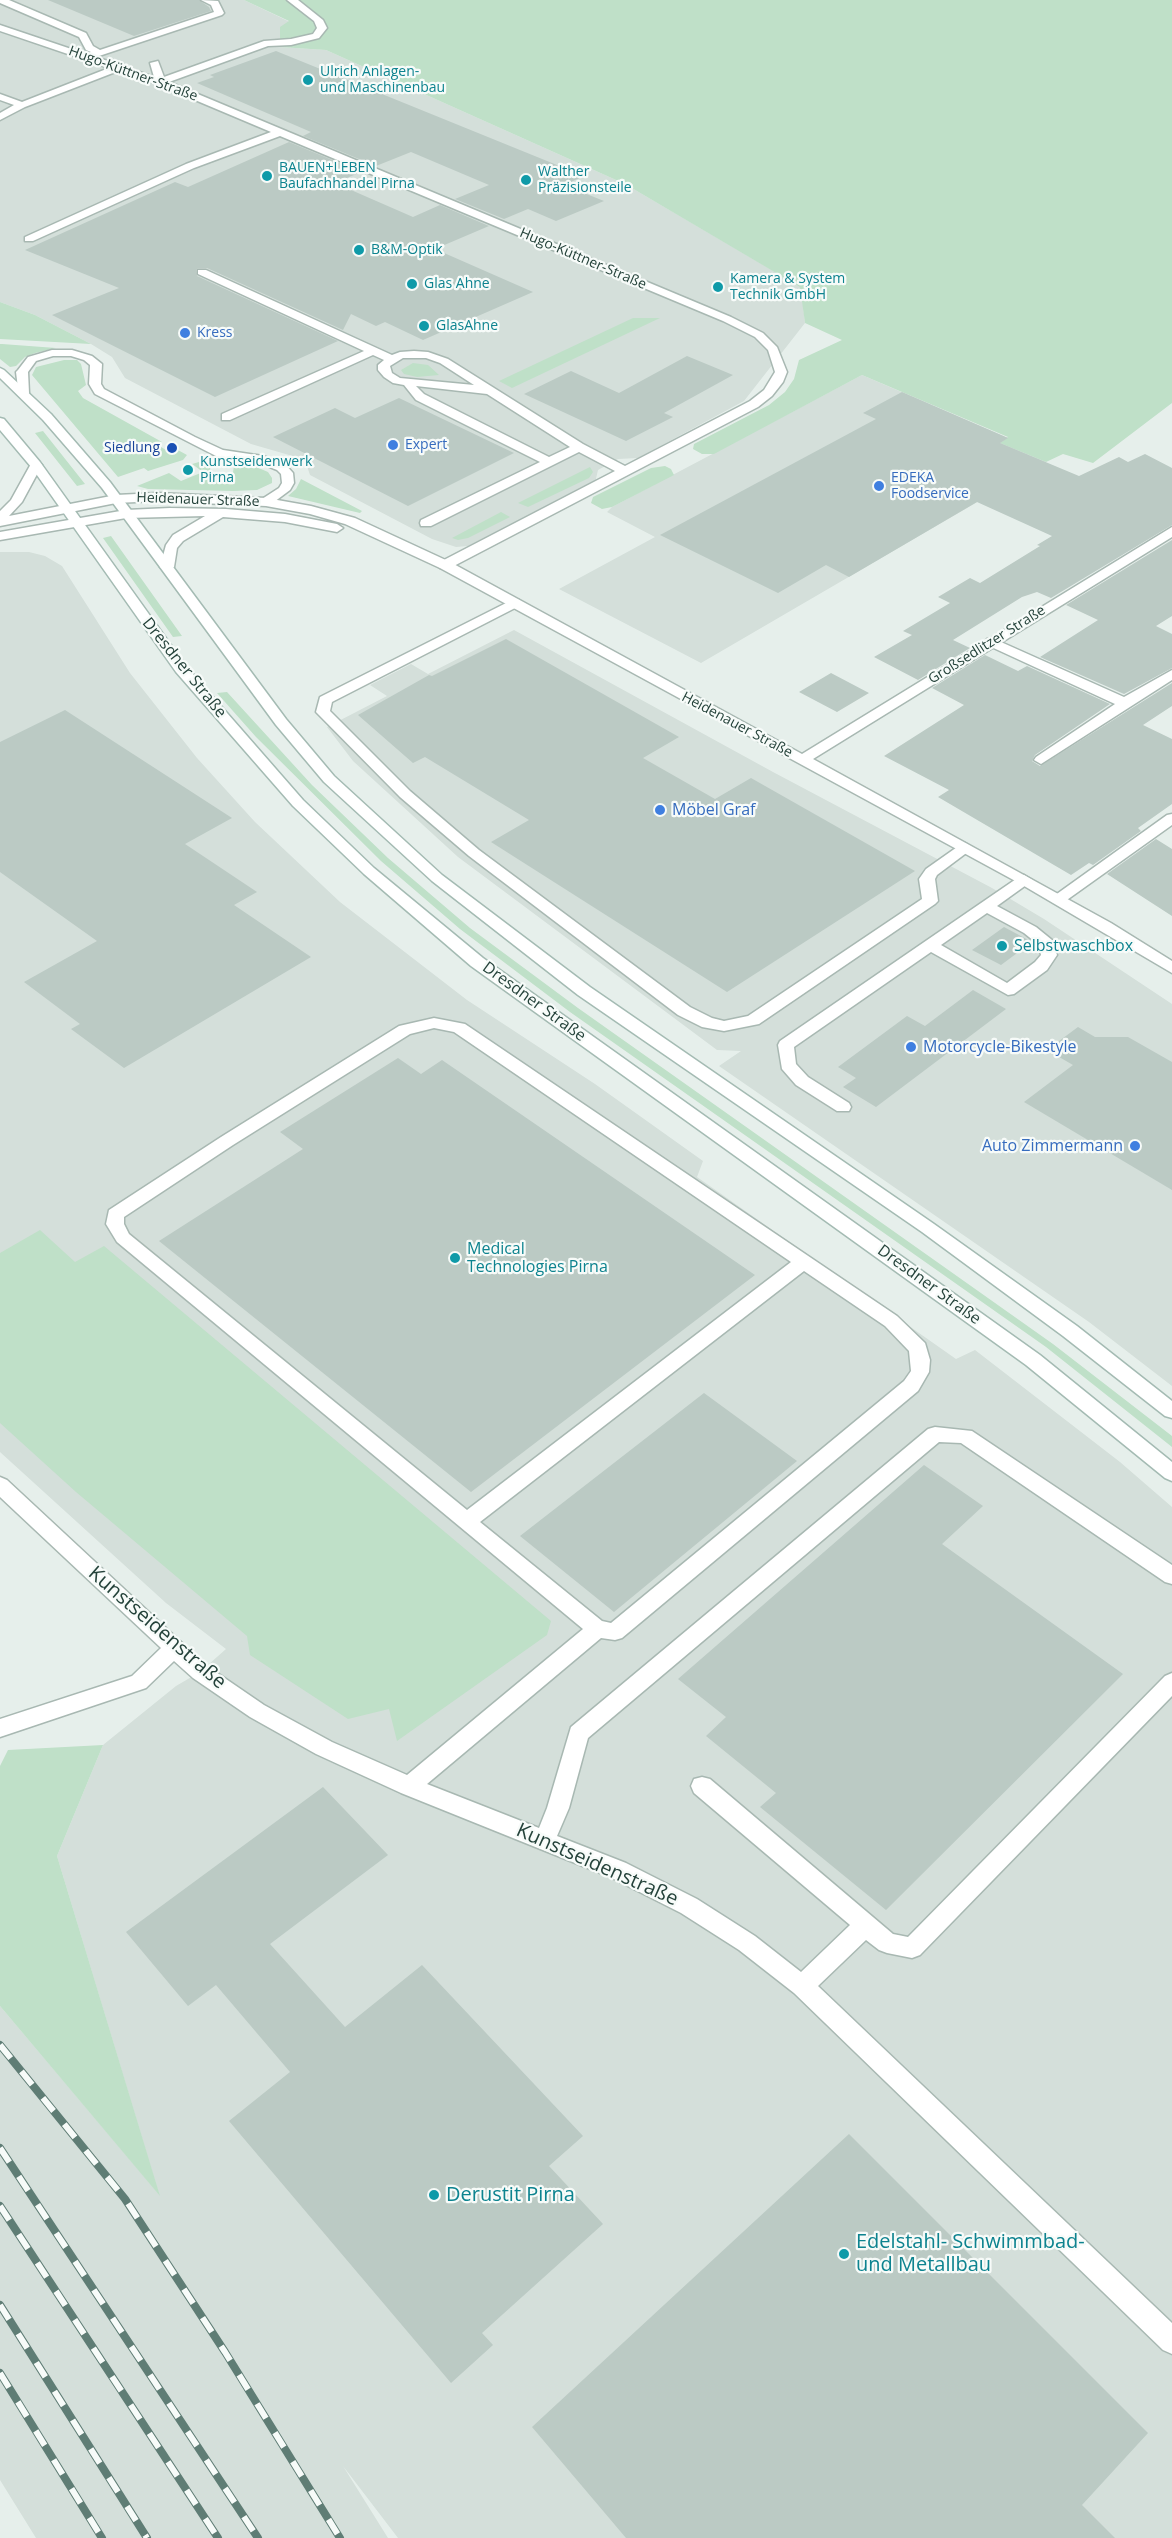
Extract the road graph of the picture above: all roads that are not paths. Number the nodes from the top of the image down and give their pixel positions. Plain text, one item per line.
1 (1, 0) edge
2 (206, 0) edge
3 (292, 0) edge
4 (0, 28) edge
5 (100, 53) junction
6 (87, 57) junction
7 (155, 63) dead end
8 (117, 68) junction
9 (160, 82) junction
10 (0, 97) edge
11 (21, 105) junction
12 (0, 117) edge
13 (281, 132) junction
14 (29, 239) dead end
15 (202, 272) dead end
16 (373, 351) junction
17 (391, 359) junction
18 (0, 372) edge
19 (409, 383) junction
20 (487, 390) junction
21 (23, 393) junction
22 (226, 417) dead end
23 (0, 422) edge
24 (579, 447) junction
25 (550, 462) junction
26 (36, 465) junction
27 (626, 472) junction
28 (116, 499) junction
29 (266, 502) junction
30 (66, 509) junction
31 (226, 513) junction
32 (126, 514) junction
33 (0, 520) edge
34 (76, 523) junction
35 (426, 523) dead end
36 (1172, 531) edge
37 (0, 536) edge
38 (416, 550) junction
39 (445, 565) junction
40 (167, 567) junction
41 (514, 603) junction
42 (992, 642) junction
43 (1172, 674) edge
44 (1125, 703) junction
45 (802, 759) junction
46 (1041, 760) dead end
47 (1172, 818) edge
48 (965, 848) junction
49 (1024, 880) junction
50 (1059, 899) junction
51 (986, 906) junction
52 (930, 945) junction
53 (1172, 968) edge
54 (843, 1107) dead end
55 (804, 1262) junction
56 (1172, 1411) edge
57 (1172, 1473) edge
58 (0, 1485) edge
59 (467, 1521) junction
60 (1172, 1576) edge
61 (597, 1629) junction
62 (174, 1648) junction
63 (1172, 1682) edge
64 (0, 1728) edge
65 (409, 1786) junction
66 (702, 1786) dead end
67 (545, 1839) junction
68 (866, 1925) junction
69 (802, 1986) junction
70 (1172, 2341) edge

1 - 5 main road
2 - 5 main road
3 - 9 main road
4 - 6 main road, Hugo-Küttner-Straße
5 - 6 main road
6 - 8 main road, Hugo-Küttner-Straße
7 - 9 main road
8 - 9 main road, Hugo-Küttner-Straße
8 - 11 main road
9 - 13 main road, Hugo-Küttner-Straße
10 - 11 main road
11 - 12 main road
13 - 14 main road
13 - 27 main road, Hugo-Küttner-Straße
15 - 16 main road
16 - 17 main road
16 - 22 main road
17 - 19 main road
17 - 20 main road
18 - 21 main road
19 - 20 main road
19 - 25 main road
20 - 24 main road
21 - 28 main road
21 - 29 main road
23 - 26 main road, Dresdner Straße
24 - 25 main road
24 - 27 main road
25 - 35 main road
26 - 30 main road, Dresdner Straße
26 - 33 main road
27 - 39 main road, Hugo-Küttner-Straße
28 - 29 main road, Heidenauer Straße
28 - 30 main road, Heidenauer Straße
28 - 32 main road
29 - 38 main road, Heidenauer Straße
30 - 33 main road, Heidenauer Straße
30 - 34 main road, Dresdner Straße
31 - 32 main road, Heidenauer Straße
31 - 38 main road, Heidenauer Straße
31 - 40 main road, Heidenauer Straße
32 - 34 main road, Heidenauer Straße
32 - 40 main road
34 - 37 main road, Heidenauer Straße
34 - 57 main road, Dresdner Straße
36 - 42 main road, Großsedlitzer Straße
38 - 39 main road, Heidenauer Straße
39 - 41 main road, Heidenauer Straße
40 - 56 main road
41 - 45 main road, Heidenauer Straße
41 - 48 main road
42 - 44 main road
42 - 45 main road, Großsedlitzer Straße
43 - 44 main road
44 - 46 main road
45 - 48 main road, Heidenauer Straße
47 - 50 main road
48 - 49 main road, Heidenauer Straße
49 - 50 main road, Heidenauer Straße
49 - 51 main road
50 - 53 main road, Heidenauer Straße
51 - 52 main road
51 - 52 main road
52 - 54 main road
55 - 59 main road
55 - 59 main road
55 - 61 main road
58 - 62 main road, Kunstseidenstraße
59 - 61 main road
60 - 67 main road
61 - 65 main road
62 - 64 main road
62 - 65 main road, Kunstseidenstraße
63 - 68 main road
65 - 67 main road, Kunstseidenstraße
66 - 68 main road
67 - 69 main road, Kunstseidenstraße
68 - 69 main road
69 - 70 main road, Kunstseidenstraße

